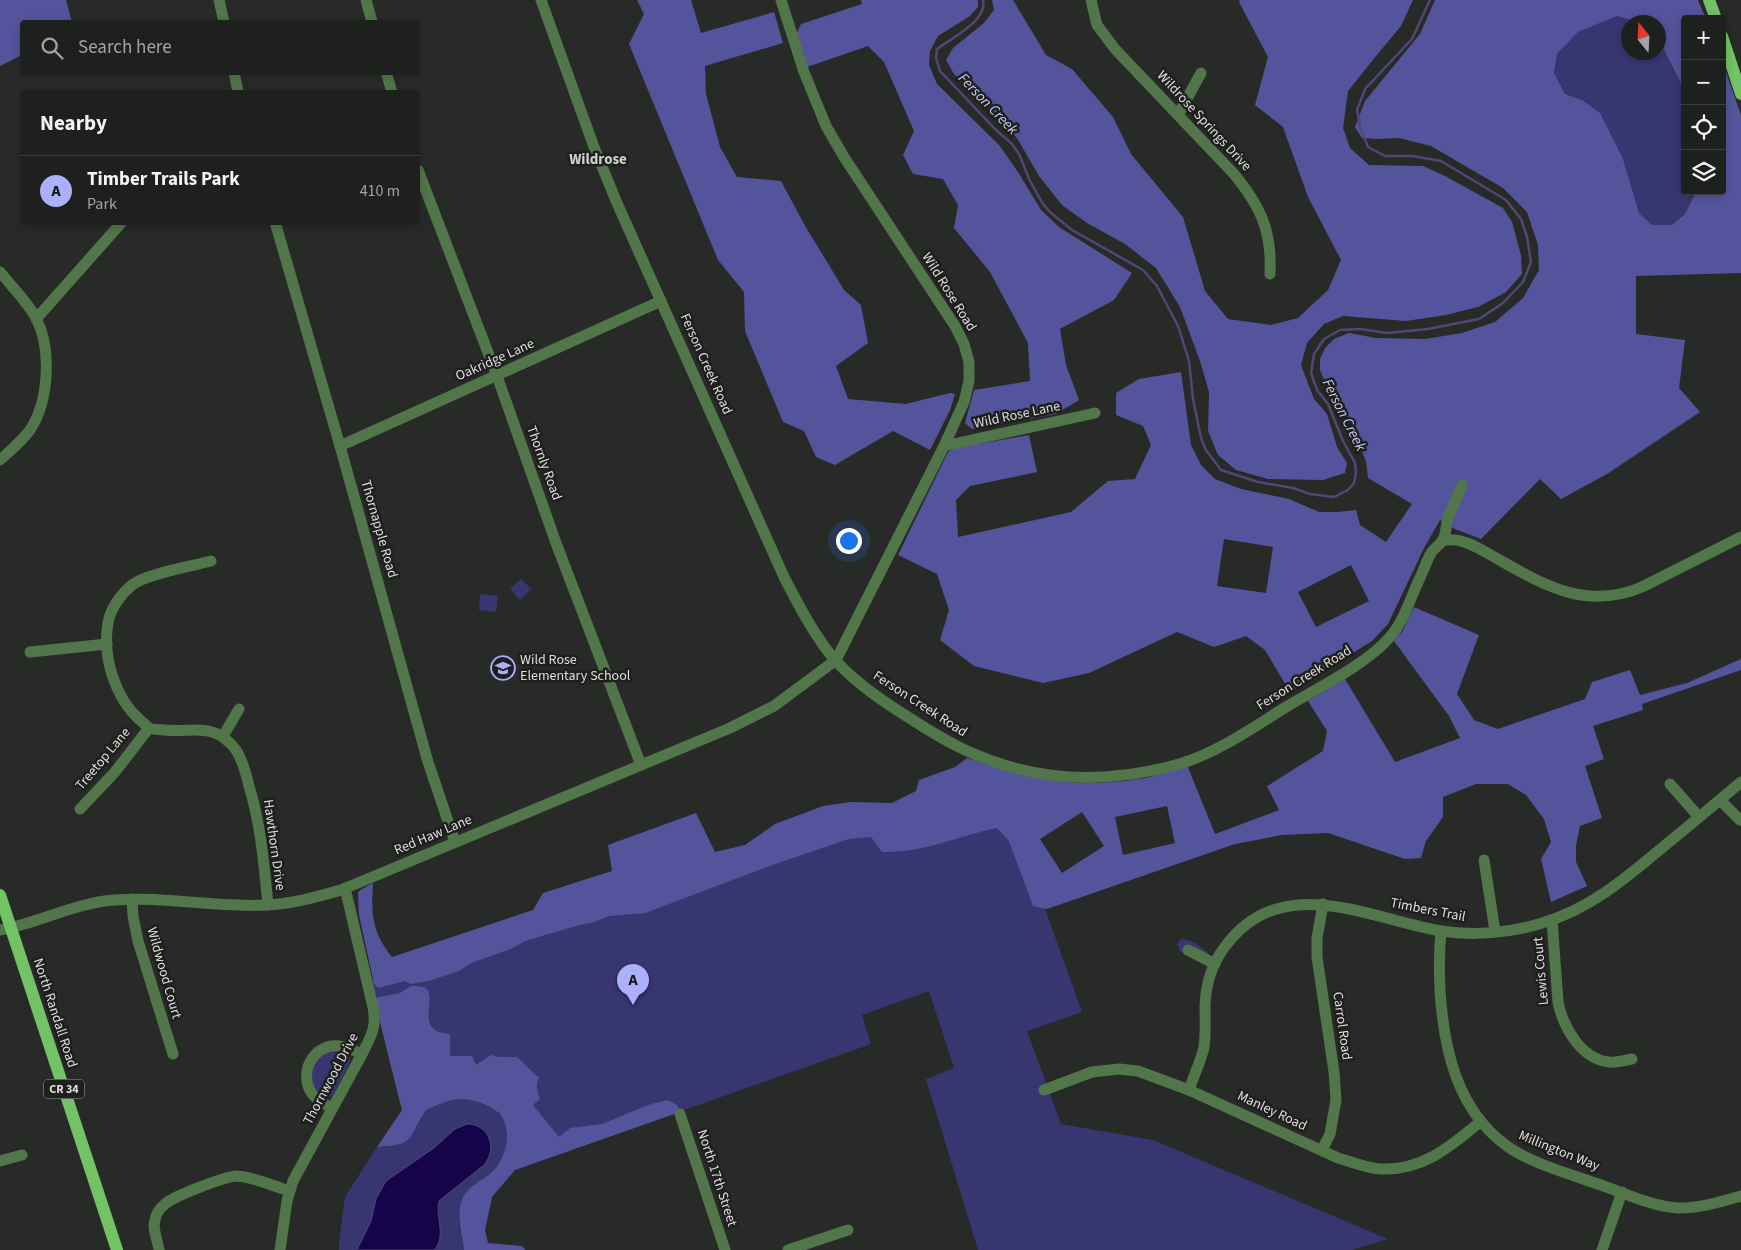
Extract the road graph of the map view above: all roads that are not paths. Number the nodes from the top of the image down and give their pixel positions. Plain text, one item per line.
1 (219, 0) edge
2 (366, 0) edge
3 (542, 0) edge
4 (782, 0) edge
5 (1091, 0) edge
6 (1709, 0) edge
7 (1715, 15) edge
8 (224, 20) edge
9 (371, 20) edge
10 (1726, 48) edge
11 (1201, 73) dead end
12 (235, 75) edge
13 (387, 75) edge
14 (238, 90) edge
15 (391, 90) edge
16 (1741, 94) edge
17 (1178, 115) junction
18 (420, 175) edge
19 (119, 225) edge
20 (276, 225) edge
21 (0, 272) edge
22 (1270, 274) dead end
23 (661, 301) junction
24 (36, 319) junction
25 (497, 376) junction
26 (1095, 414) dead end
27 (340, 446) junction
28 (944, 446) junction
29 (0, 460) edge
30 (1462, 485) dead end
31 (1741, 537) edge
32 (1442, 541) junction
33 (211, 561) dead end
34 (107, 644) junction
35 (30, 652) dead end
36 (836, 660) junction
37 (239, 709) dead end
38 (149, 728) junction
39 (223, 736) junction
40 (641, 765) junction
41 (1741, 782) edge
42 (1670, 784) dead end
43 (1720, 800) junction
44 (80, 809) dead end
45 (1699, 817) junction
46 (1740, 820) edge
47 (455, 842) junction
48 (1484, 860) dead end
49 (345, 888) junction
50 (0, 895) edge
51 (132, 899) junction
52 (1323, 904) junction
53 (268, 905) junction
54 (1552, 920) junction
55 (5, 929) edge
56 (1441, 931) junction
57 (1495, 931) junction
58 (1188, 950) dead end
59 (1215, 964) junction
60 (173, 1054) dead end
61 (362, 1054) junction
62 (1632, 1059) dead end
63 (1044, 1090) dead end
64 (1189, 1090) junction
65 (332, 1108) junction
66 (680, 1114) dead end
67 (1480, 1122) junction
68 (1322, 1150) junction
69 (22, 1154) dead end
70 (0, 1161) edge
71 (289, 1191) junction
72 (1622, 1192) junction
73 (1741, 1196) edge
74 (848, 1230) dead end
75 (117, 1250) edge
76 (160, 1250) edge
77 (280, 1250) edge
78 (725, 1250) edge
79 (788, 1250) edge
80 (1602, 1250) edge

1 - 8 street
2 - 9 street
3 - 23 street, Ferson Creek Road
4 - 28 street, Wild Rose Road
5 - 17 street, Wildrose Springs Drive
6 - 7 main road
10 - 16 main road
11 - 17 street
12 - 14 street
13 - 15 street
17 - 22 street, Wildrose Springs Drive
18 - 25 street, Thornly Road
19 - 24 street
20 - 27 street, Thornapple Road
21 - 24 street
23 - 25 street, Oakridge Lane
23 - 36 street, Ferson Creek Road
24 - 29 street
25 - 27 street, Oakridge Lane
25 - 40 street, Thornly Road
26 - 28 street, Wild Rose Lane
27 - 47 street, Thornapple Road
28 - 36 street, Wild Rose Road
30 - 32 street, Ferson Creek Road
31 - 32 street
32 - 36 street, Ferson Creek Road
33 - 34 street
34 - 35 street
34 - 38 street
36 - 40 street, Red Haw Lane
37 - 39 street
38 - 39 street
38 - 44 street, Treetop Lane
39 - 53 street, Hawthorn Drive
40 - 47 street, Red Haw Lane
41 - 43 street, Timbers Trail
42 - 45 street
43 - 45 street, Timbers Trail
43 - 46 street
45 - 54 street, Timbers Trail
47 - 49 street, Red Haw Lane
48 - 57 street
49 - 53 street, Red Haw Lane
49 - 61 street, Thornwood Drive
50 - 55 main road, CR 34
51 - 53 street, Red Haw Lane
51 - 55 street, Red Haw Lane
51 - 60 street, Wildwood Court
52 - 56 street, Timbers Trail
52 - 59 street, Timbers Trail
52 - 68 street, Carrol Road
54 - 57 street, Timbers Trail
54 - 62 street, Lewis Court
55 - 75 main road, North Randall Road / CR 34
56 - 57 street, Timbers Trail
56 - 67 street, Millington Way
58 - 59 street
59 - 64 street, Timbers Trail
61 - 65 street, Thornwood Drive
61 - 65 street
63 - 64 street, Manley Road
64 - 68 street, Manley Road
65 - 71 street, Thornwood Drive
66 - 78 street, North 17th Street
67 - 68 street, Manley Road
67 - 72 street, Millington Way
69 - 70 street
71 - 76 street
71 - 77 street, Thornwood Drive
72 - 73 street, Millington Way
72 - 80 street
74 - 79 street

